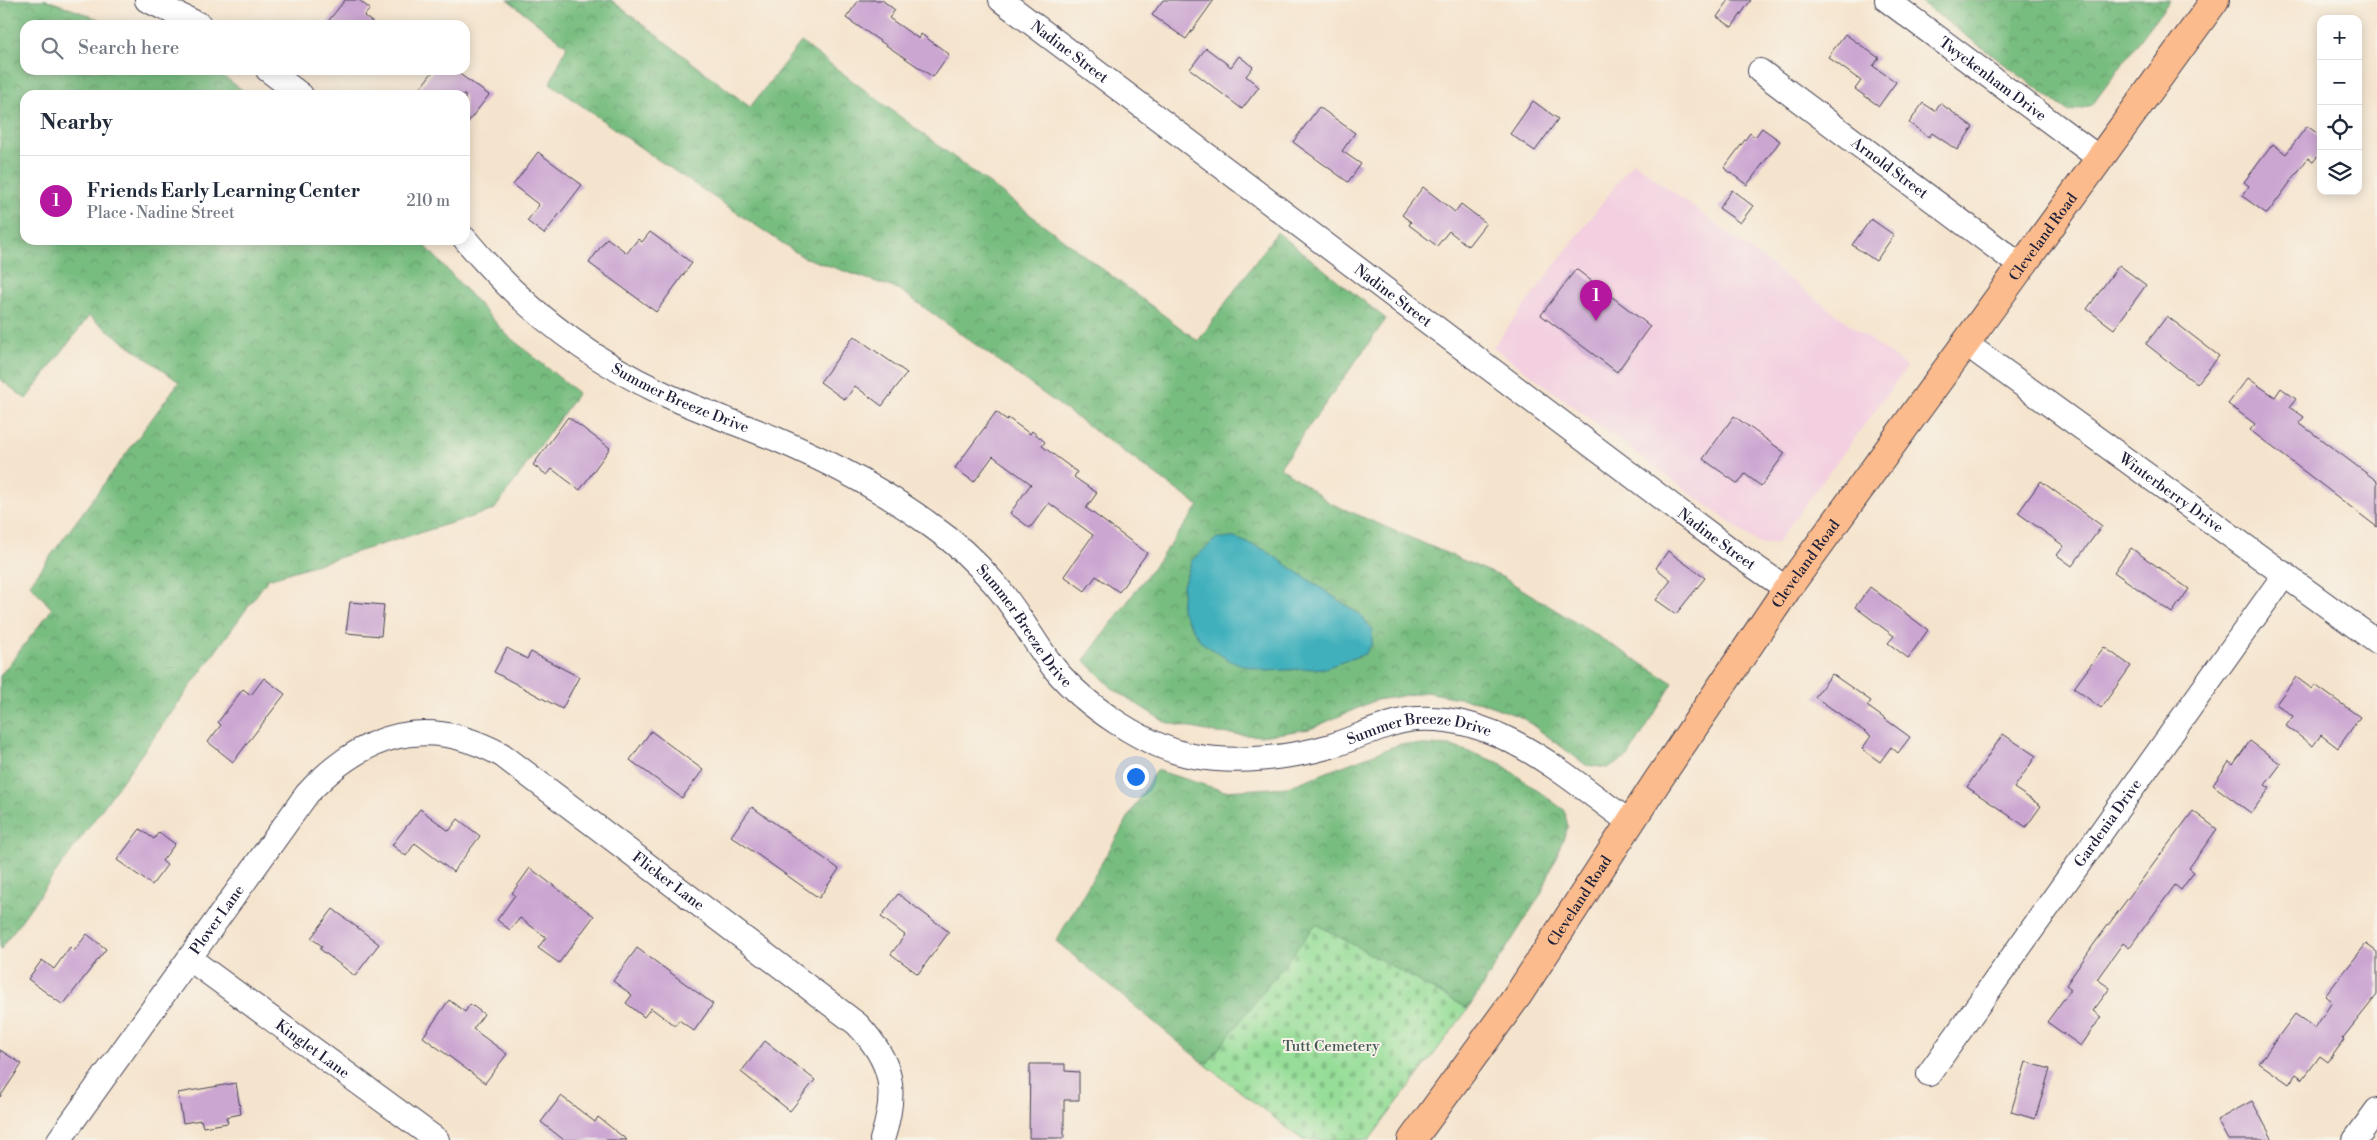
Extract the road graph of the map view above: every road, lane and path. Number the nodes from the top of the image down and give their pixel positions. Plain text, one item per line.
1 (147, 0) edge
2 (1001, 0) edge
3 (1887, 0) edge
4 (2215, 0) edge
5 (189, 20) edge
6 (1760, 71) dead end
7 (275, 75) edge
8 (294, 90) edge
9 (2100, 158) junction
10 (470, 245) edge
11 (2021, 266) junction
12 (1965, 343) junction
13 (2286, 574) junction
14 (1787, 589) junction
15 (2377, 642) edge
16 (404, 735) joint
17 (1631, 823) junction
18 (190, 959) junction
19 (1929, 1074) dead end
20 (2377, 1110) edge
21 (59, 1140) edge
22 (437, 1140) edge
23 (882, 1140) edge
24 (1412, 1140) edge
25 (2356, 1140) edge

1 - 5 street
2 - 14 street, Nadine Street
3 - 9 street, Twyckenham Drive
4 - 9 main road, Cleveland Road
6 - 11 street, Arnold Street
7 - 8 street
9 - 11 main road, Cleveland Road
10 - 17 street, Summer Breeze Drive
11 - 12 main road, Cleveland Road
12 - 13 street, Winterberry Drive
12 - 14 main road, Cleveland Road
13 - 15 street, Winterberry Drive
13 - 19 street, Gardenia Drive
14 - 17 main road, Cleveland Road
16 - 18 street, Plover Lane
16 - 23 street, Flicker Lane
17 - 24 main road, Cleveland Road
18 - 21 street, Plover Lane
18 - 22 street, Kinglet Lane
20 - 25 street

